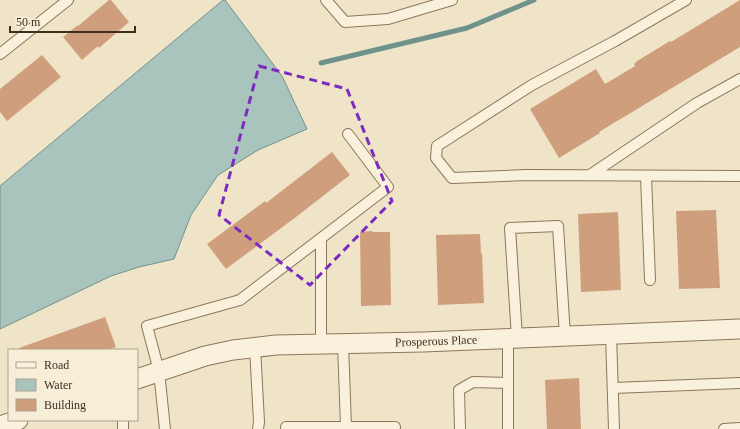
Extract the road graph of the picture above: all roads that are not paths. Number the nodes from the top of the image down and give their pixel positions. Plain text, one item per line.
1 (68, 0) edge
2 (326, 0) edge
3 (452, 0) edge
4 (686, 0) edge
5 (0, 54) edge
6 (740, 79) edge
7 (348, 134) dead end
8 (590, 175) junction
9 (646, 176) junction
10 (740, 176) edge
11 (321, 239) junction
12 (650, 280) dead end
13 (740, 329) edge
14 (611, 334) junction
15 (565, 336) junction
16 (512, 338) junction
17 (321, 344) junction
18 (343, 344) junction
19 (255, 347) junction
20 (159, 371) junction
21 (138, 379) edge
22 (508, 383) junction
23 (740, 383) edge
24 (612, 388) junction
25 (286, 427) dead end
26 (346, 427) junction
27 (395, 427) dead end
28 (740, 428) edge
29 (165, 429) edge
30 (258, 429) edge
31 (460, 429) edge
32 (508, 429) edge
33 (614, 429) edge
34 (724, 429) edge

1 - 5 lane
2 - 3 lane
4 - 8 lane
6 - 8 lane
7 - 11 lane
8 - 9 lane
9 - 10 lane
9 - 12 lane
11 - 17 lane
11 - 20 lane
13 - 14 street, Prosperous Place
14 - 15 street, Prosperous Place
14 - 24 lane
15 - 16 street, Prosperous Place
15 - 16 lane
16 - 18 street, Prosperous Place
16 - 22 lane
17 - 18 street, Prosperous Place
17 - 19 street, Prosperous Place
18 - 26 lane
19 - 20 street, Prosperous Place
19 - 30 lane
20 - 21 street, Prosperous Place
20 - 29 lane
22 - 31 lane
22 - 32 lane
23 - 24 lane
24 - 33 lane
25 - 26 lane
26 - 27 lane
28 - 34 lane

